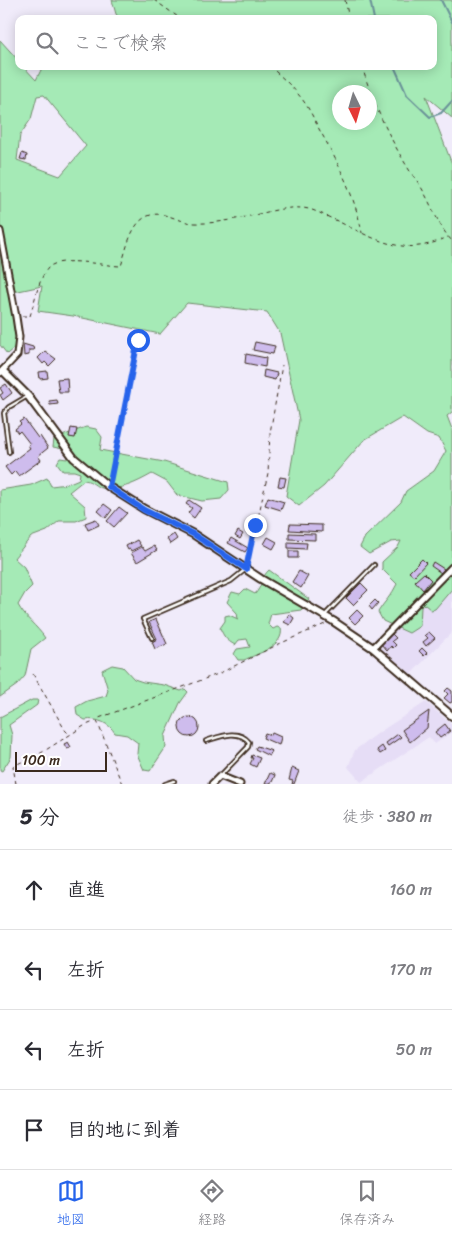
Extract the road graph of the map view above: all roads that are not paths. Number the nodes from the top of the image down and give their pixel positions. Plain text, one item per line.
1 (0, 230) edge
2 (1, 371) edge
3 (28, 396) junction
4 (9, 452) dead end
5 (374, 565) dead end
6 (246, 569) junction
7 (452, 569) edge
8 (324, 616) junction
9 (152, 638) dead end
10 (373, 648) junction
11 (452, 716) edge
12 (206, 741) dead end
13 (220, 776) junction
14 (174, 781) dead end
15 (165, 784) edge
16 (212, 784) edge
17 (240, 784) edge

1 - 2 street
2 - 3 street
3 - 4 lane
3 - 6 street
5 - 8 lane
6 - 8 street
6 - 9 lane
7 - 10 street
8 - 10 street
10 - 11 street
12 - 13 lane
13 - 16 street
13 - 17 street
14 - 15 lane

